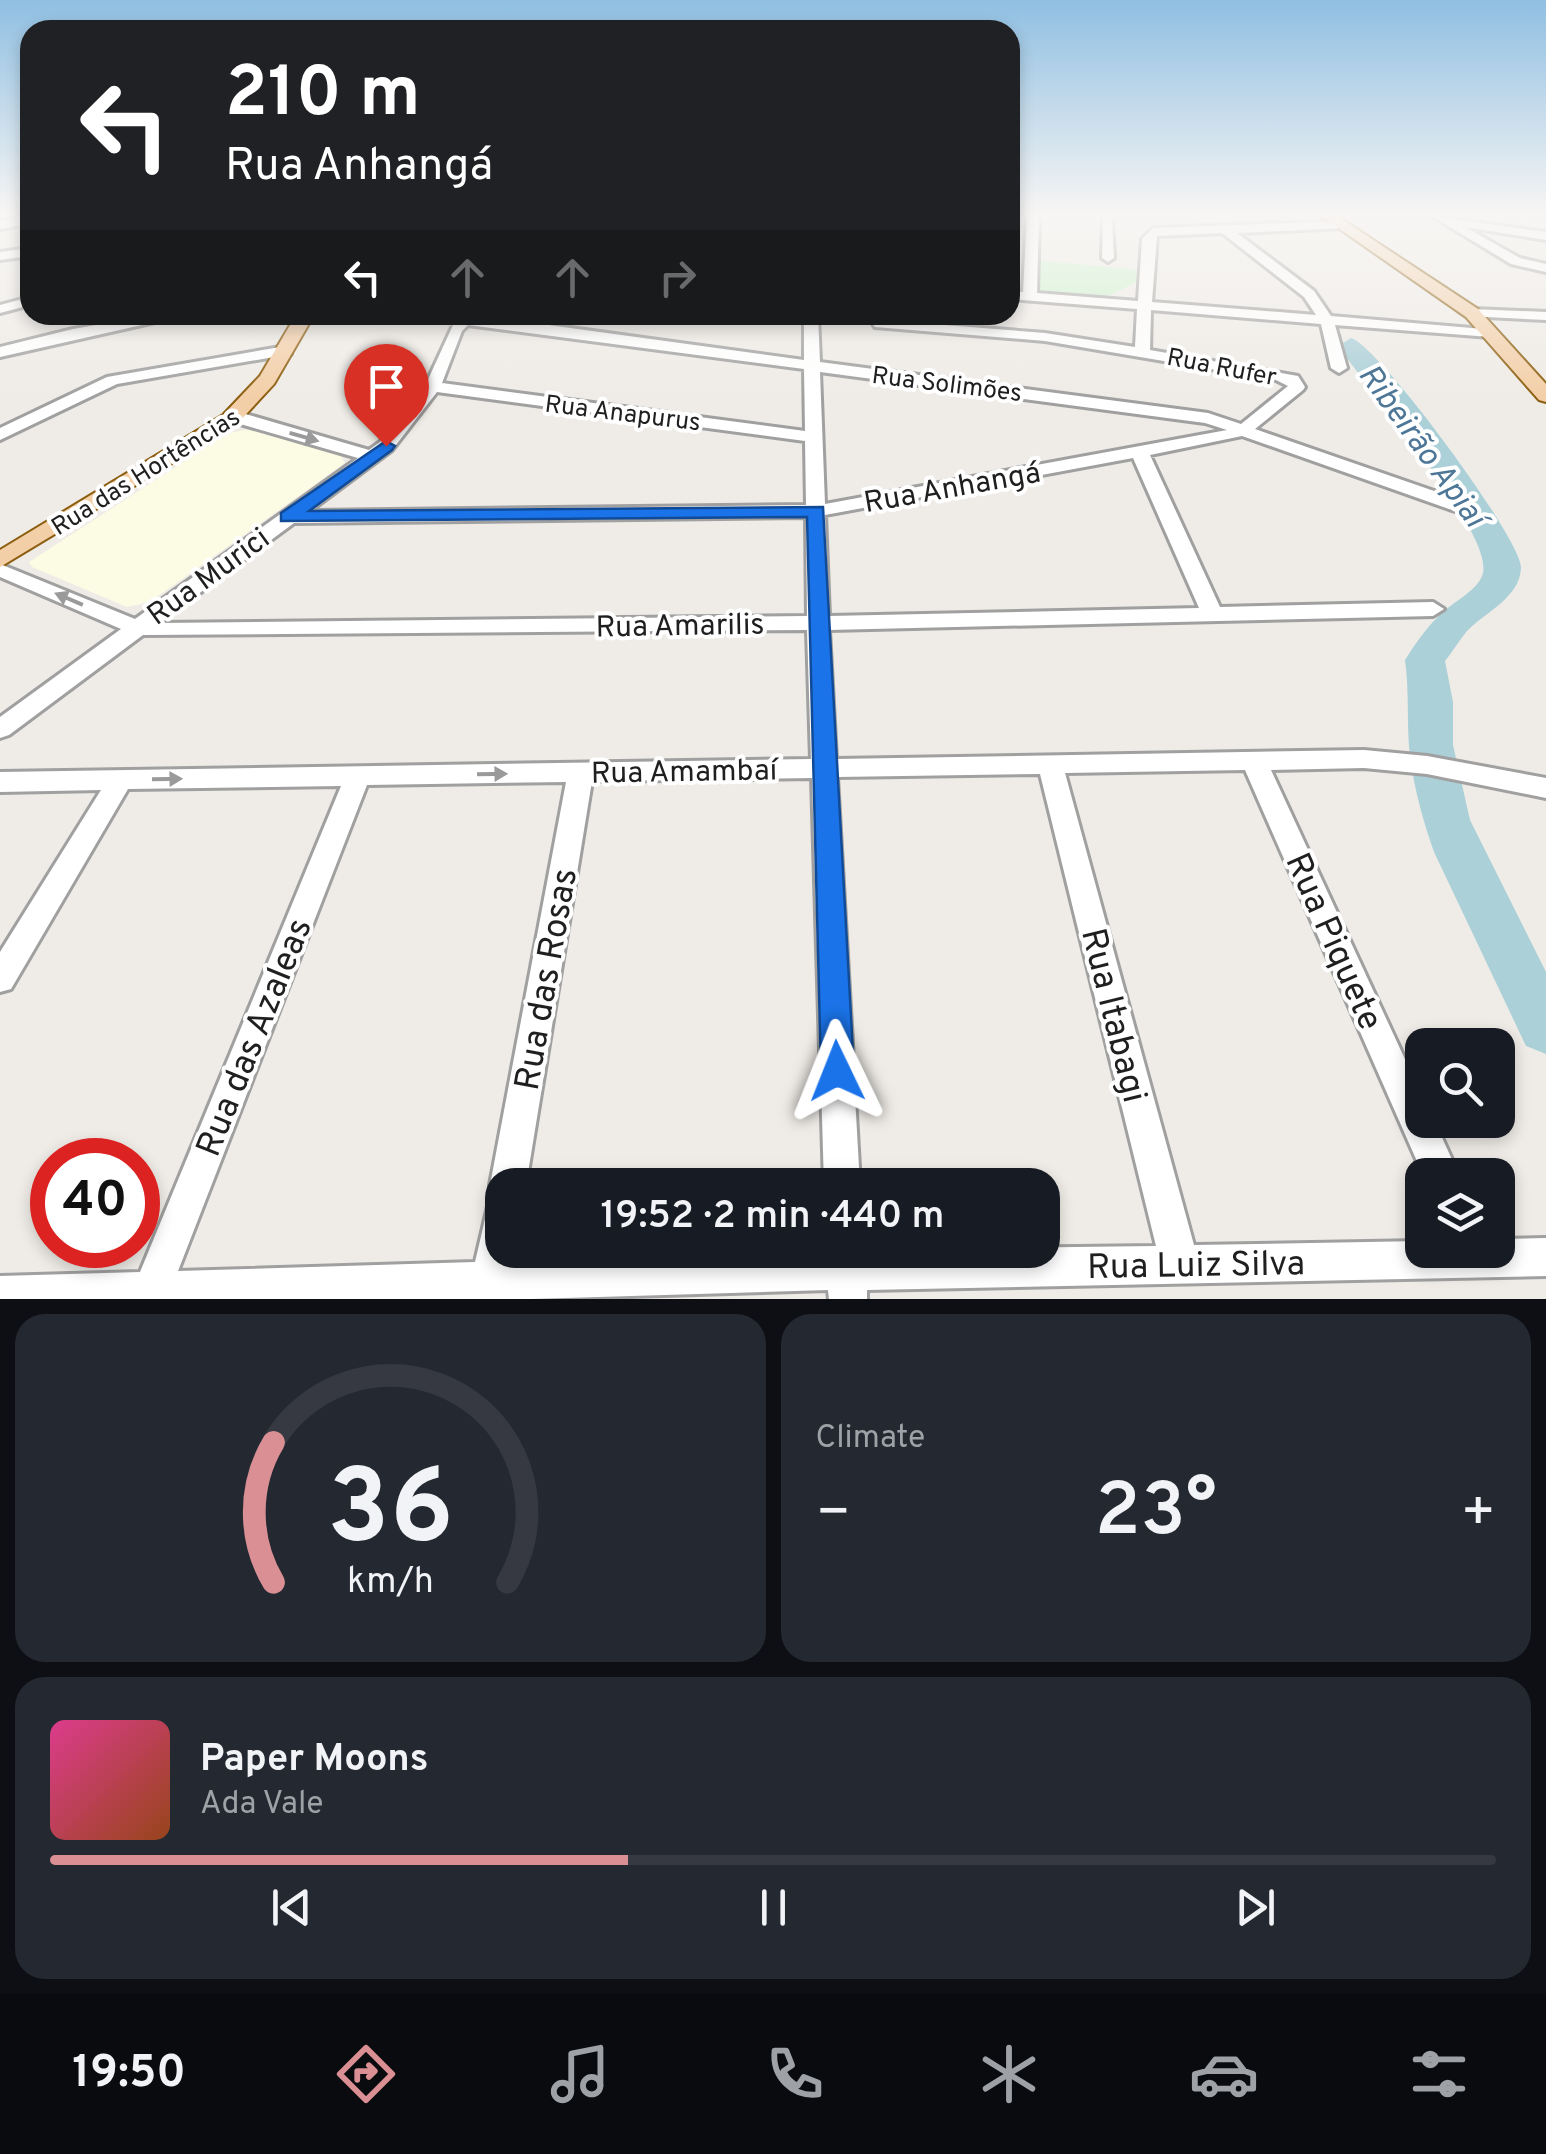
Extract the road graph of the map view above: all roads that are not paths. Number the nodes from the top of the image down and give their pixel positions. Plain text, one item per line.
1 (1031, 277) edge
2 (1146, 277) edge
3 (1287, 277) edge
4 (1418, 277) edge
5 (1020, 295) edge
6 (1030, 296) junction
7 (1144, 305) junction
8 (1472, 313) junction
9 (1546, 316) edge
10 (1328, 320) junction
11 (120, 325) edge
12 (300, 325) edge
13 (462, 325) edge
14 (516, 325) edge
15 (808, 325) edge
16 (893, 325) edge
17 (1490, 333) junction
18 (1142, 350) junction
19 (286, 351) junction
20 (0, 352) edge
21 (810, 365) junction
22 (1339, 368) dead end
23 (433, 387) junction
24 (1297, 388) joint
25 (1546, 396) edge
26 (236, 417) junction
27 (1246, 428) junction
28 (0, 435) edge
29 (813, 437) junction
30 (1140, 453) junction
31 (373, 457) junction
32 (1456, 505) dead end
33 (816, 511) junction
34 (288, 517) junction
35 (0, 560) edge
36 (0, 570) edge
37 (1433, 608) dead end
38 (1212, 613) junction
39 (818, 623) junction
40 (137, 628) junction
41 (0, 729) edge
42 (1254, 761) junction
43 (1050, 764) junction
44 (824, 768) junction
45 (581, 772) junction
46 (358, 776) junction
47 (120, 780) junction
48 (0, 782) edge
49 (1546, 788) edge
50 (0, 979) edge
51 (1433, 1158) edge
52 (511, 1168) edge
53 (841, 1168) edge
54 (1515, 1256) edge
55 (1405, 1257) edge
56 (1546, 1258) edge
57 (1180, 1265) junction
58 (846, 1273) edge
59 (489, 1290) edge
60 (149, 1295) edge
61 (0, 1296) edge

1 - 6 street
2 - 7 street
3 - 10 street
4 - 8 main road
5 - 6 street
6 - 7 street
7 - 10 street
7 - 18 street
8 - 9 street
8 - 17 main road
10 - 17 street
10 - 22 street
11 - 20 street
12 - 19 main road, Rua das Hortências
13 - 23 street, Rua Murici
14 - 21 street, Rua Solimões
15 - 21 street
16 - 18 street, Rua Rufer
17 - 25 main road
18 - 24 street, Rua Rufer
19 - 26 main road, Rua das Hortências
19 - 28 street
21 - 27 street, Rua Solimões
21 - 29 street
23 - 29 street, Rua Anapurus
23 - 31 street, Rua Murici
24 - 27 street, Rua Anhangá
26 -> 31 street
26 - 35 main road, Rua das Hortências
27 - 30 street, Rua Anhangá
27 - 32 street, Rua Solimões
29 - 33 street
30 - 33 street, Rua Anhangá
30 - 38 street
31 - 34 street, Rua Murici
33 - 34 street, Rua Anhangá
33 - 39 street
34 - 40 street, Rua Murici
40 -> 36 street, Rua Amarilis
37 - 38 street, Rua Amarilis
38 - 39 street, Rua Amarilis
39 - 40 street, Rua Amarilis
39 - 44 street
40 - 41 street, Rua Murici
42 - 43 street, Rua Amambaí
42 - 49 street, Rua Amambaí
42 - 51 street, Rua Piquete
43 - 44 street, Rua Amambaí
43 - 57 street, Rua Itabagi
44 - 45 street, Rua Amambaí
44 - 53 street
46 -> 45 street, Rua Amambaí
45 - 52 street, Rua das Rosas
47 -> 46 street, Rua Amambaí
46 - 60 street, Rua das Azaleas
47 - 48 street, Rua Amambaí
47 - 50 street
54 - 56 street, Rua Luiz Silva
55 - 57 street, Rua Luiz Silva
57 - 58 street, Rua Luiz Silva
58 - 59 street, Rua Luiz Silva
59 - 60 street, Rua Luiz Silva
60 - 61 street, Rua Luiz Silva

